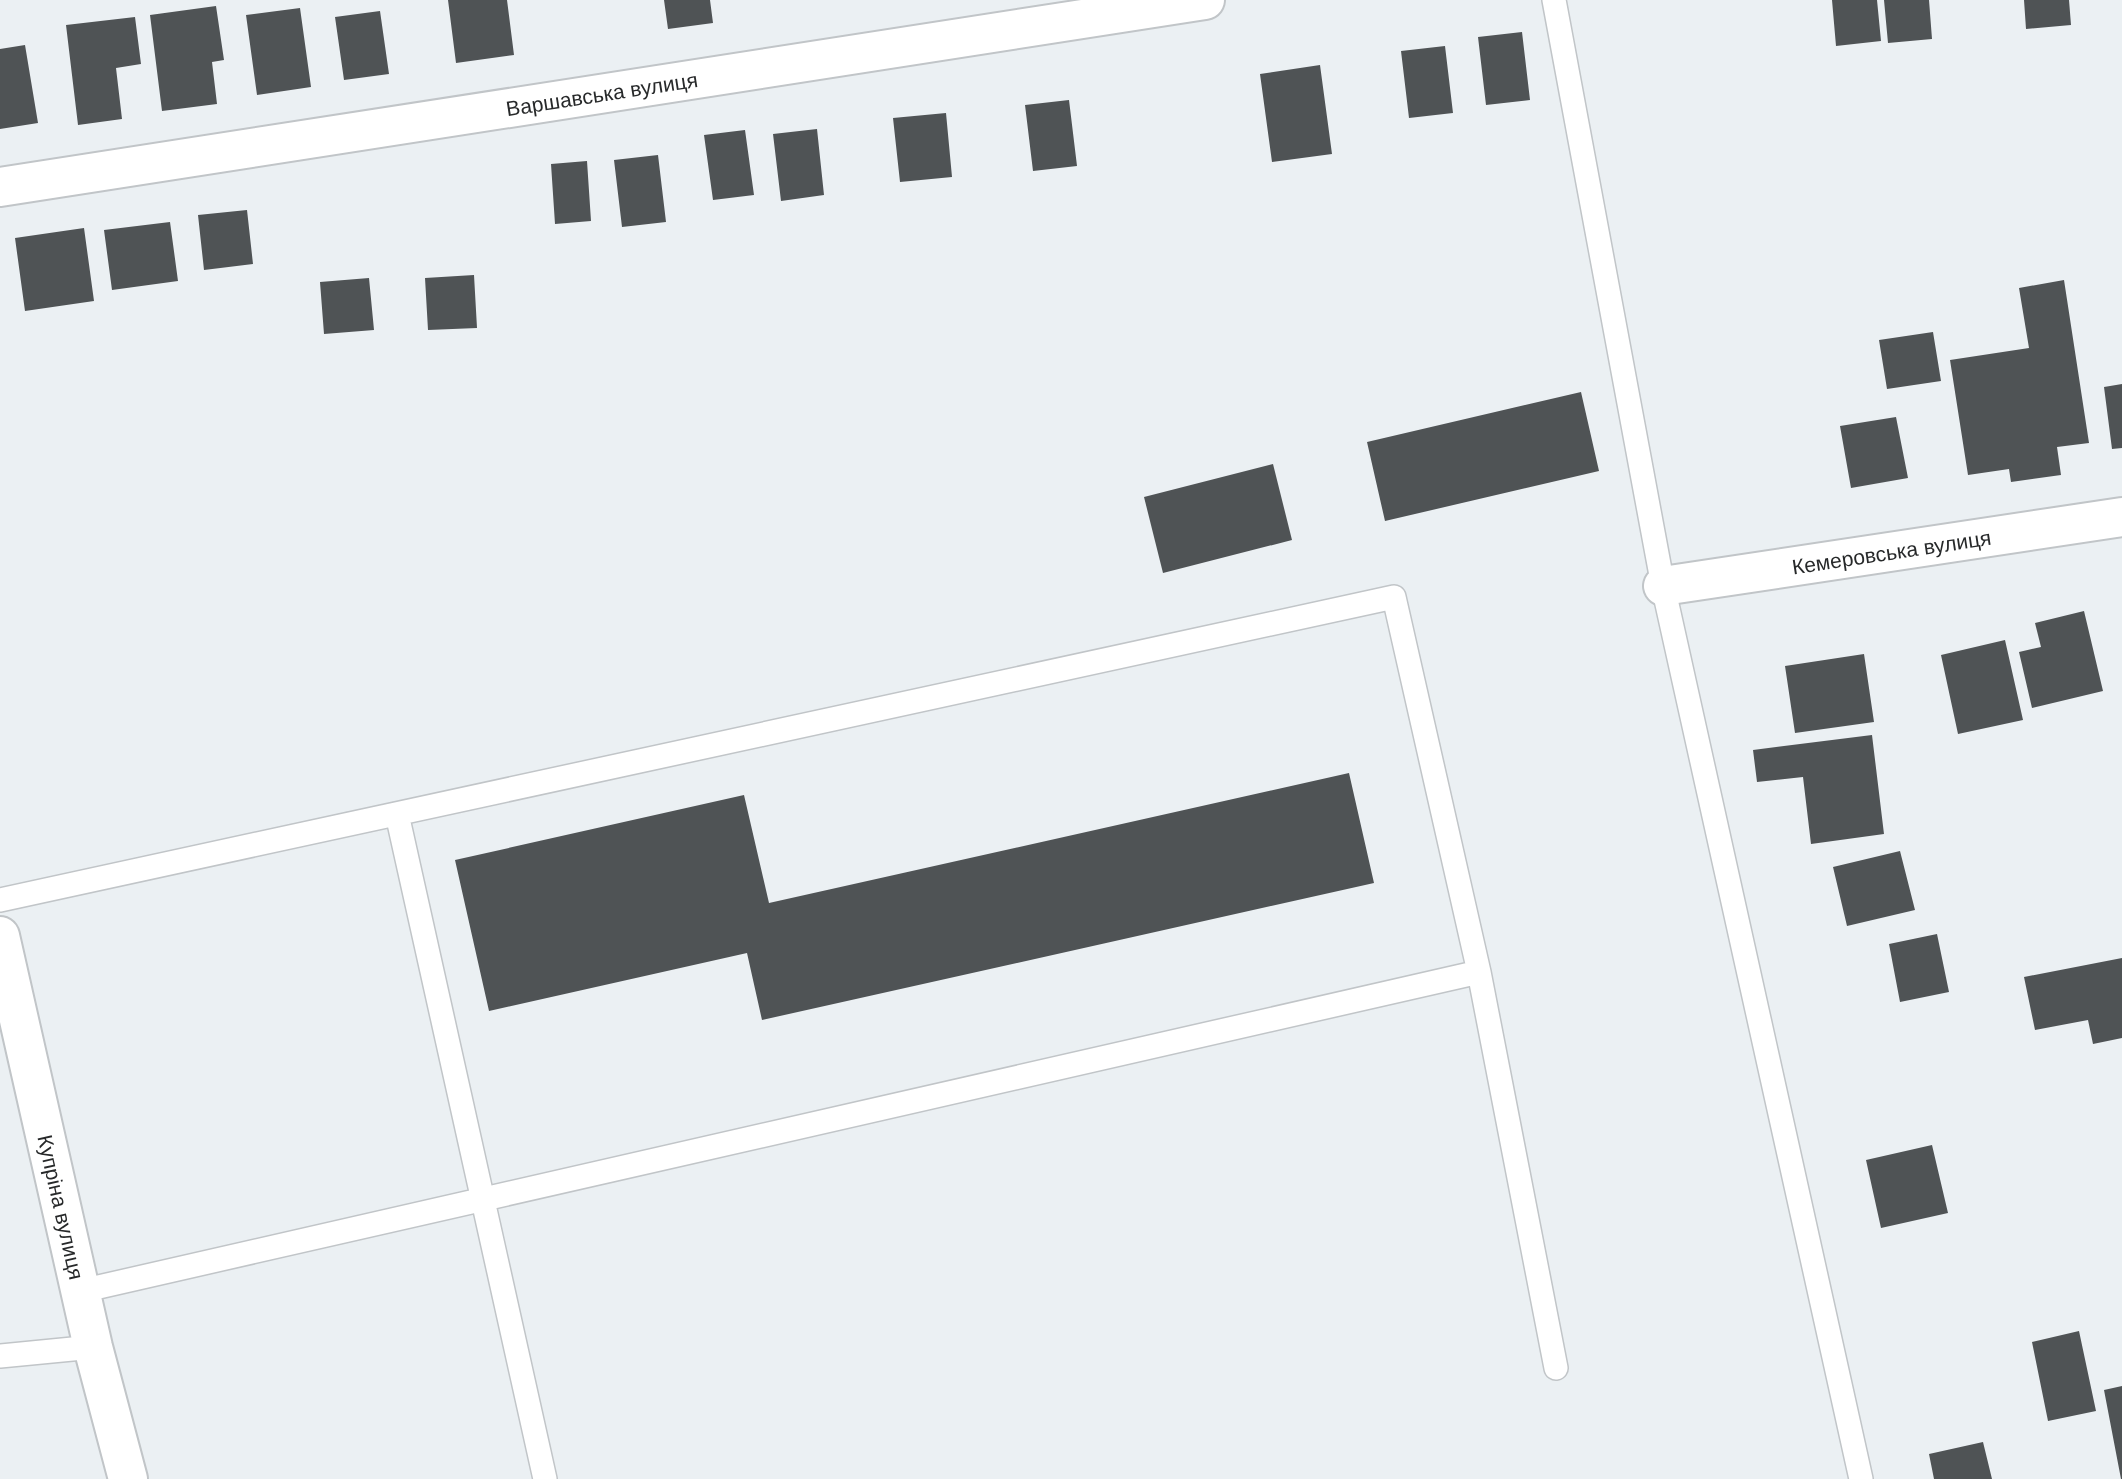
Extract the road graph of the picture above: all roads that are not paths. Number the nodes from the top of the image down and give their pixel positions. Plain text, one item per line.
1 (1205, 0) edge
2 (1554, 0) edge
3 (0, 187) edge
4 (2122, 517) edge
5 (1662, 586) junction
6 (397, 814) junction
7 (0, 900) edge
8 (0, 936) edge
9 (1479, 972) junction
10 (483, 1199) junction
11 (81, 1291) junction
12 (93, 1347) junction
13 (0, 1356) edge
14 (1556, 1368) dead end
15 (128, 1479) edge
16 (545, 1479) edge
17 (1861, 1479) edge

1 - 3 street, Варшавська вулиця
2 - 5 lane
4 - 5 street, Кемеровська вулиця
5 - 17 lane
6 - 7 lane
6 - 9 lane
6 - 10 lane
8 - 11 street, Купріна вулиця
9 - 10 lane
9 - 14 lane
10 - 11 lane
10 - 16 lane
11 - 12 street, Купріна вулиця
12 - 13 lane
12 - 15 street, Купріна вулиця

